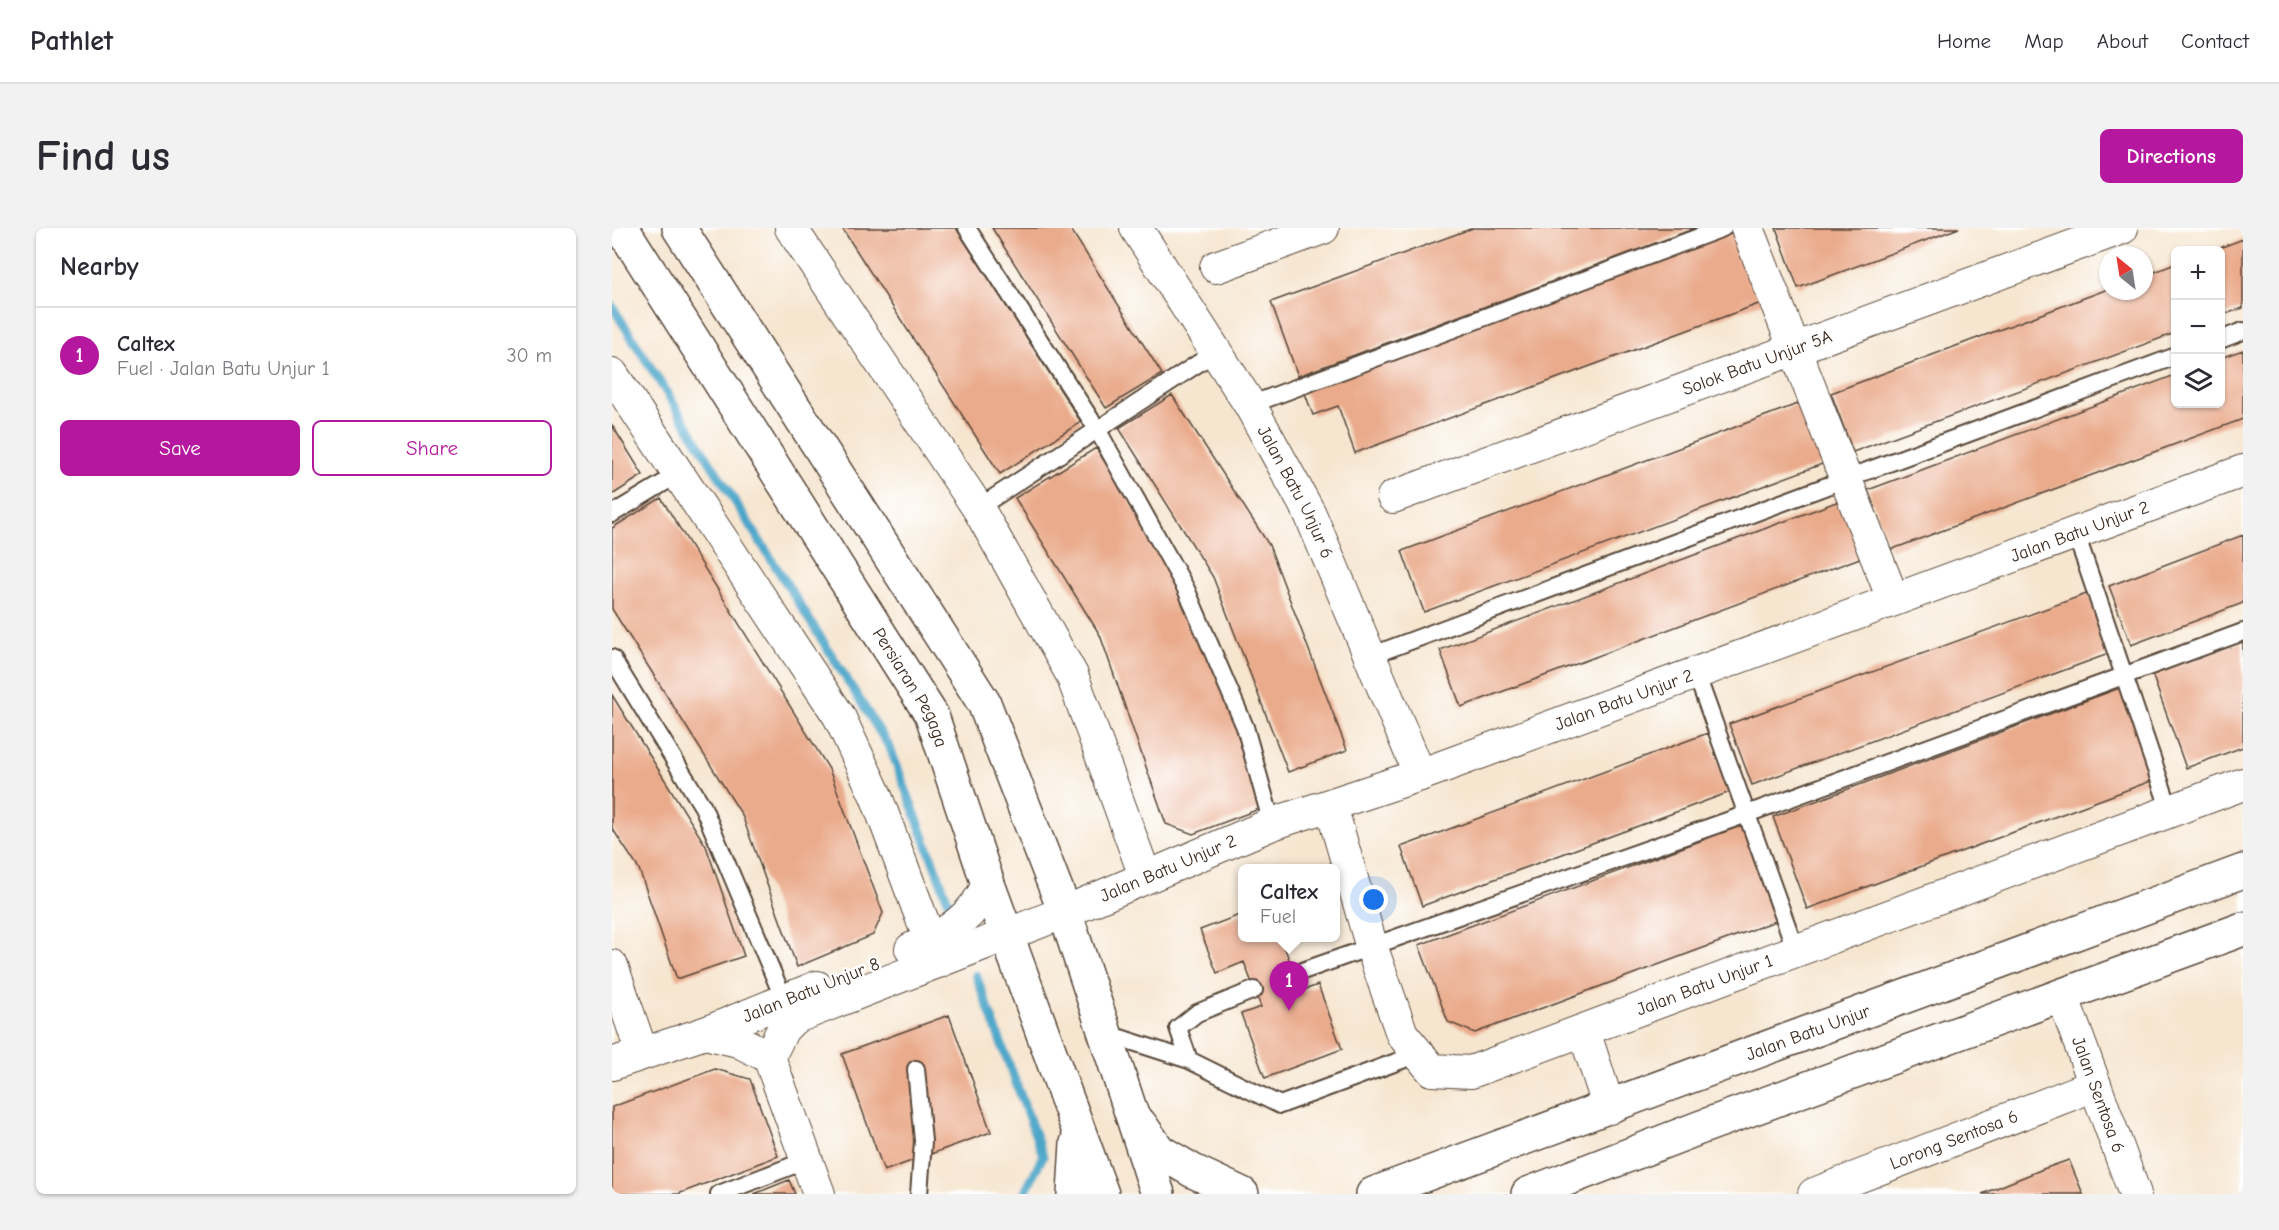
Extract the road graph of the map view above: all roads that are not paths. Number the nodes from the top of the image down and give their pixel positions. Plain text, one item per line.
1 (622, 228) edge
2 (679, 228) edge
3 (792, 228) edge
4 (967, 228) edge
5 (1136, 228) edge
6 (1323, 228) edge
7 (1724, 228) edge
8 (1747, 228) edge
9 (2122, 228) edge
10 (1216, 267) dead end
11 (711, 275) junction
12 (670, 302) junction
13 (2243, 331) edge
14 (2225, 338) edge
15 (1795, 348) junction
16 (1214, 353) junction
17 (2171, 357) edge
18 (612, 374) edge
19 (1250, 405) junction
20 (1096, 429) junction
21 (2243, 471) edge
22 (680, 473) junction
23 (1846, 478) junction
24 (1393, 497) dead end
25 (978, 508) junction
26 (612, 514) edge
27 (2075, 531) junction
28 (1893, 599) junction
29 (2243, 632) edge
30 (1370, 656) junction
31 (612, 658) edge
32 (1696, 673) junction
33 (2124, 675) junction
34 (1420, 775) junction
35 (2243, 784) edge
36 (1331, 806) junction
37 (2170, 811) junction
38 (1747, 814) junction
39 (1272, 824) junction
40 (2243, 872) edge
41 (1145, 876) junction
42 (988, 884) junction
43 (1065, 912) junction
44 (2243, 929) edge
45 (1007, 935) junction
46 (1372, 948) junction
47 (1796, 951) junction
48 (934, 952) junction
49 (612, 966) edge
50 (1294, 974) dead end
51 (1254, 990) dead end
52 (2062, 995) junction
53 (784, 1000) junction
54 (1584, 1030) junction
55 (705, 1033) junction
56 (1105, 1034) junction
57 (642, 1053) junction
58 (1418, 1054) junction
59 (769, 1057) junction
60 (1189, 1060) junction
61 (612, 1064) edge
62 (916, 1069) dead end
63 (2095, 1085) junction
64 (1129, 1107) junction
65 (1609, 1108) junction
66 (1078, 1126) junction
67 (807, 1160) junction
68 (719, 1194) edge
69 (819, 1194) edge
70 (919, 1194) edge
71 (1074, 1194) edge
72 (1102, 1194) edge
73 (1158, 1194) edge
74 (1242, 1194) edge
75 (1374, 1194) edge
76 (1528, 1194) edge
77 (1814, 1194) edge
78 (2134, 1194) edge

1 - 12 main road, Persiaran Pegaga
2 - 11 main road
3 - 25 street
4 - 20 lane
5 - 16 street, Jalan Batu Unjur 6
6 - 10 street
7 - 19 lane
8 - 15 street
9 - 15 street, Solok Batu Unjur 5A
11 - 12 main road
11 - 43 main road
12 - 42 main road, Persiaran Pegaga
13 - 14 lane
15 - 23 street
15 - 24 street, Solok Batu Unjur 5A
16 - 19 street, Jalan Batu Unjur 6
16 - 20 lane
17 - 23 lane
18 - 22 street
19 - 30 street, Jalan Batu Unjur 6
20 - 25 lane
20 - 39 lane
21 - 27 street, Jalan Batu Unjur 2
22 - 26 lane
22 - 48 street
23 - 28 street
23 - 30 lane
25 - 41 street
27 - 28 street, Jalan Batu Unjur 2
27 - 33 lane
28 - 32 street, Jalan Batu Unjur 2
29 - 33 lane
30 - 34 street, Jalan Batu Unjur 6
31 - 53 lane
32 - 34 street, Jalan Batu Unjur 2
32 - 38 lane
33 - 37 lane
33 - 38 lane
34 - 36 street, Jalan Batu Unjur 2
35 - 37 street, Jalan Batu Unjur 1
36 - 39 street, Jalan Batu Unjur 2
36 - 46 street, Jalan Batu Unjur 1
37 - 47 street, Jalan Batu Unjur 1
38 - 46 lane
38 - 47 lane
39 - 41 street, Jalan Batu Unjur 2
40 - 65 main road, Jalan Batu Unjur
41 - 43 street, Jalan Batu Unjur 2
42 - 45 main road, Persiaran Pegaga
42 - 48 street, Jalan Batu Unjur 8
43 - 45 street, Jalan Batu Unjur 2
43 - 56 main road
44 - 52 main road
45 - 48 street, Jalan Batu Unjur 8
45 - 66 main road, Persiaran Pegaga
46 - 50 lane
46 - 58 street, Jalan Batu Unjur 1
47 - 54 street, Jalan Batu Unjur 1
48 - 53 street, Jalan Batu Unjur 8
48 - 59 street, Jalan Batu Unjur 8
49 - 57 street
51 - 60 lane
52 - 63 street, Jalan Sentosa 6
52 - 76 main road
53 - 55 street, Jalan Batu Unjur 8
54 - 58 street, Jalan Batu Unjur 1
54 - 65 street
55 - 57 street, Jalan Batu Unjur 8
55 - 59 street
56 - 60 lane
56 - 64 main road
57 - 61 street, Jalan Batu Unjur 8
58 - 60 lane
59 - 67 street
62 - 70 lane
63 - 77 street, Lorong Sentosa 6
63 - 78 street, Jalan Sentosa 6
64 - 73 main road
64 - 74 main road
65 - 75 main road, Jalan Batu Unjur
66 - 71 main road
66 - 72 main road, Persiaran Pegaga
67 - 68 lane
67 - 69 street

